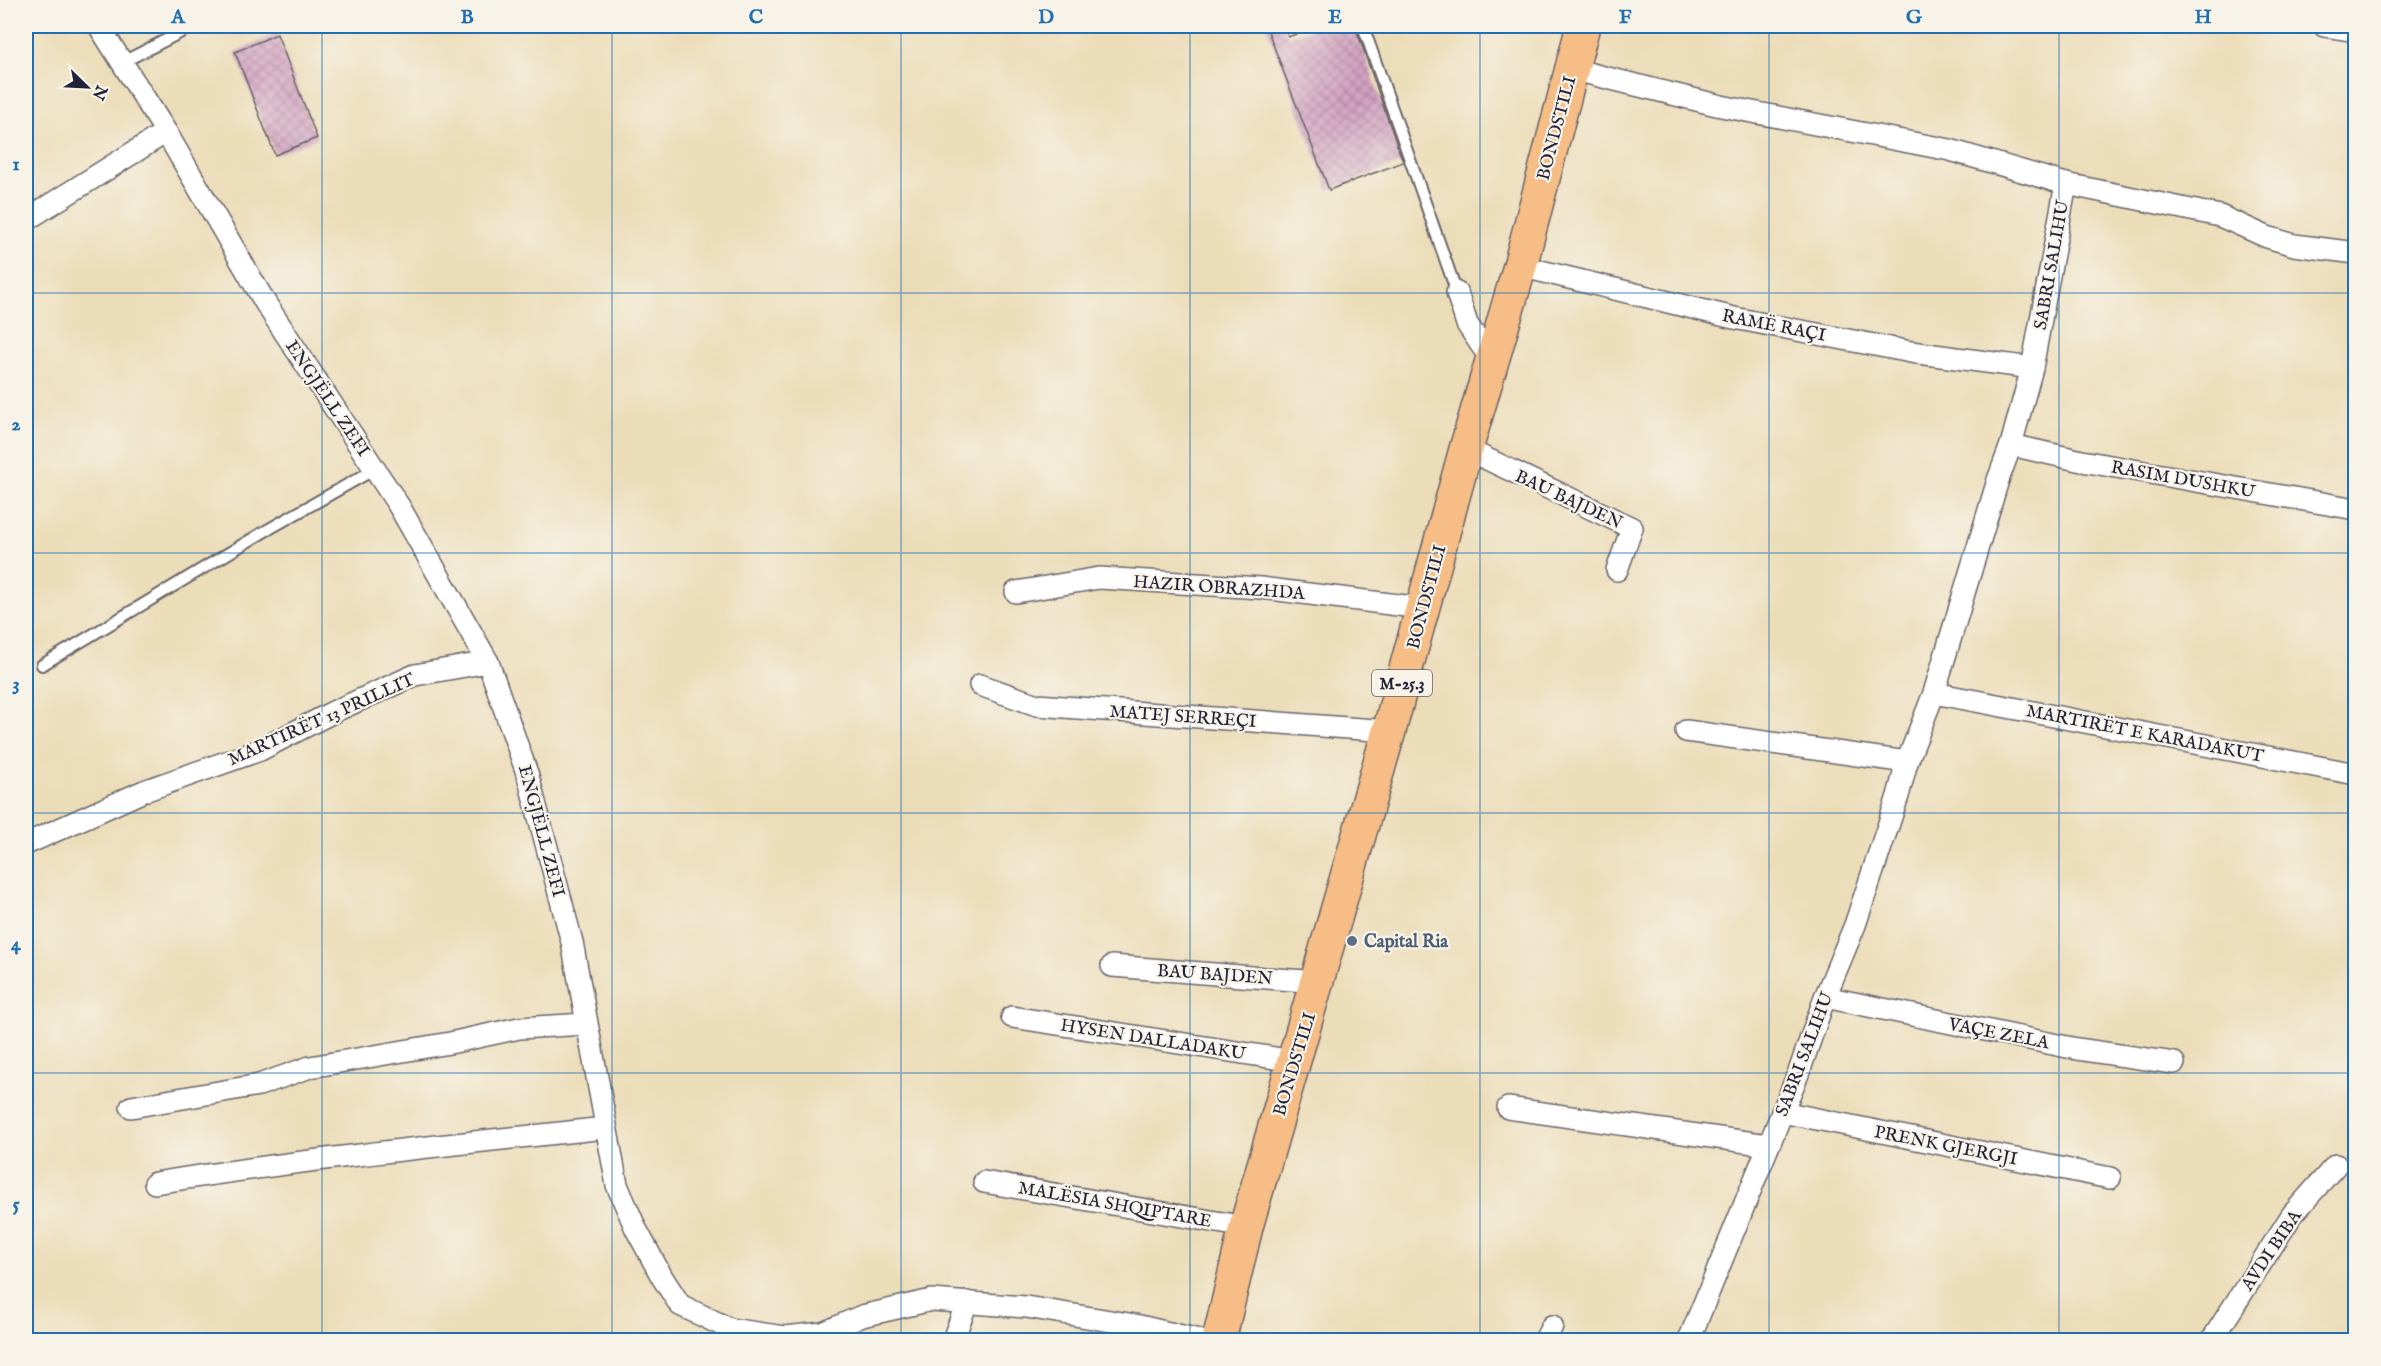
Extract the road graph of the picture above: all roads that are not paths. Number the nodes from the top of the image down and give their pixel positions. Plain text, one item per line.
1 (99, 26) edge
2 (193, 26) edge
3 (1363, 26) edge
4 (1582, 26) edge
5 (2324, 26) edge
6 (2355, 31) edge
7 (121, 63) junction
8 (1571, 69) junction
9 (166, 132) junction
10 (2066, 184) junction
11 (26, 220) edge
12 (2355, 253) edge
13 (1520, 266) junction
14 (1457, 293) joint
15 (1492, 361) junction
16 (2032, 368) junction
17 (2011, 445) junction
18 (1466, 449) junction
19 (375, 469) junction
20 (2355, 509) edge
21 (1617, 570) dead end
22 (1016, 592) dead end
23 (1422, 608) junction
24 (488, 662) junction
25 (42, 665) dead end
26 (980, 685) dead end
27 (1934, 693) junction
28 (1389, 731) junction
29 (1686, 731) dead end
30 (1907, 762) junction
31 (2355, 774) edge
32 (26, 844) edge
33 (1112, 966) dead end
34 (1318, 982) junction
35 (1825, 997) junction
36 (1012, 1017) dead end
37 (586, 1024) junction
38 (1294, 1061) junction
39 (2174, 1063) dead end
40 (131, 1107) dead end
41 (1508, 1108) dead end
42 (1782, 1112) junction
43 (606, 1128) junction
44 (1768, 1145) junction
45 (2336, 1166) dead end
46 (2110, 1178) dead end
47 (984, 1182) dead end
48 (155, 1183) dead end
49 (1246, 1227) junction
50 (967, 1302) junction
51 (953, 1341) edge
52 (1199, 1341) edge
53 (1219, 1341) edge
54 (1689, 1341) edge
55 (2212, 1341) edge

1 - 7 street, ENGJËLL ZEFI
2 - 7 lane
3 - 14 lane
4 - 8 main road, BONDSTILI / M-25.3
5 - 6 street
7 - 9 street, ENGJËLL ZEFI
8 - 10 street, SABRI SALIHU
8 - 13 main road, BONDSTILI / M-25.3
9 - 11 street
9 - 19 street, ENGJËLL ZEFI
10 - 12 street
10 - 16 street, SABRI SALIHU
13 - 15 main road, BONDSTILI / M-25.3
13 - 16 street, RAMË RAÇI
14 - 15 street
15 - 18 main road, BONDSTILI / M-25.3
16 - 17 street, SABRI SALIHU
17 - 20 street, RASIM DUSHKU
17 - 27 street, SABRI SALIHU
18 - 21 street, BAU BAJDEN
18 - 23 main road, BONDSTILI / M-25.3
19 - 24 street, ENGJËLL ZEFI
19 - 25 lane
22 - 23 street, HAZIR OBRAZHDA
23 - 28 main road, BONDSTILI / M-25.3
24 - 32 street, MARTIRËT 13 PRILLIT
24 - 37 street, ENGJËLL ZEFI
26 - 28 street, MATEJ SERREÇI
27 - 30 street, SABRI SALIHU
27 - 31 street, MARTIRËT E KARADAKUT
28 - 34 main road, BONDSTILI / M-25.3
29 - 30 street
30 - 35 street, SABRI SALIHU
33 - 34 street, BAU BAJDEN
34 - 38 main road, BONDSTILI / M-25.3
35 - 39 street, VAÇE ZELA
35 - 42 street, SABRI SALIHU
36 - 38 street, HYSEN DALLADAKU
37 - 40 street
37 - 43 street, ENGJËLL ZEFI
38 - 49 main road, BONDSTILI / M-25.3
41 - 44 street
42 - 44 street, SABRI SALIHU
42 - 46 street, PRENK GJERGJI
43 - 48 street
43 - 50 street, ENGJËLL ZEFI
44 - 54 street, SABRI SALIHU
45 - 55 street, AVDI BIBA
47 - 49 street, MALËSIA SHQIPTARE
49 - 53 main road, BONDSTILI / M-25.3
50 - 51 street
50 - 52 street, ENGJËLL ZEFI

